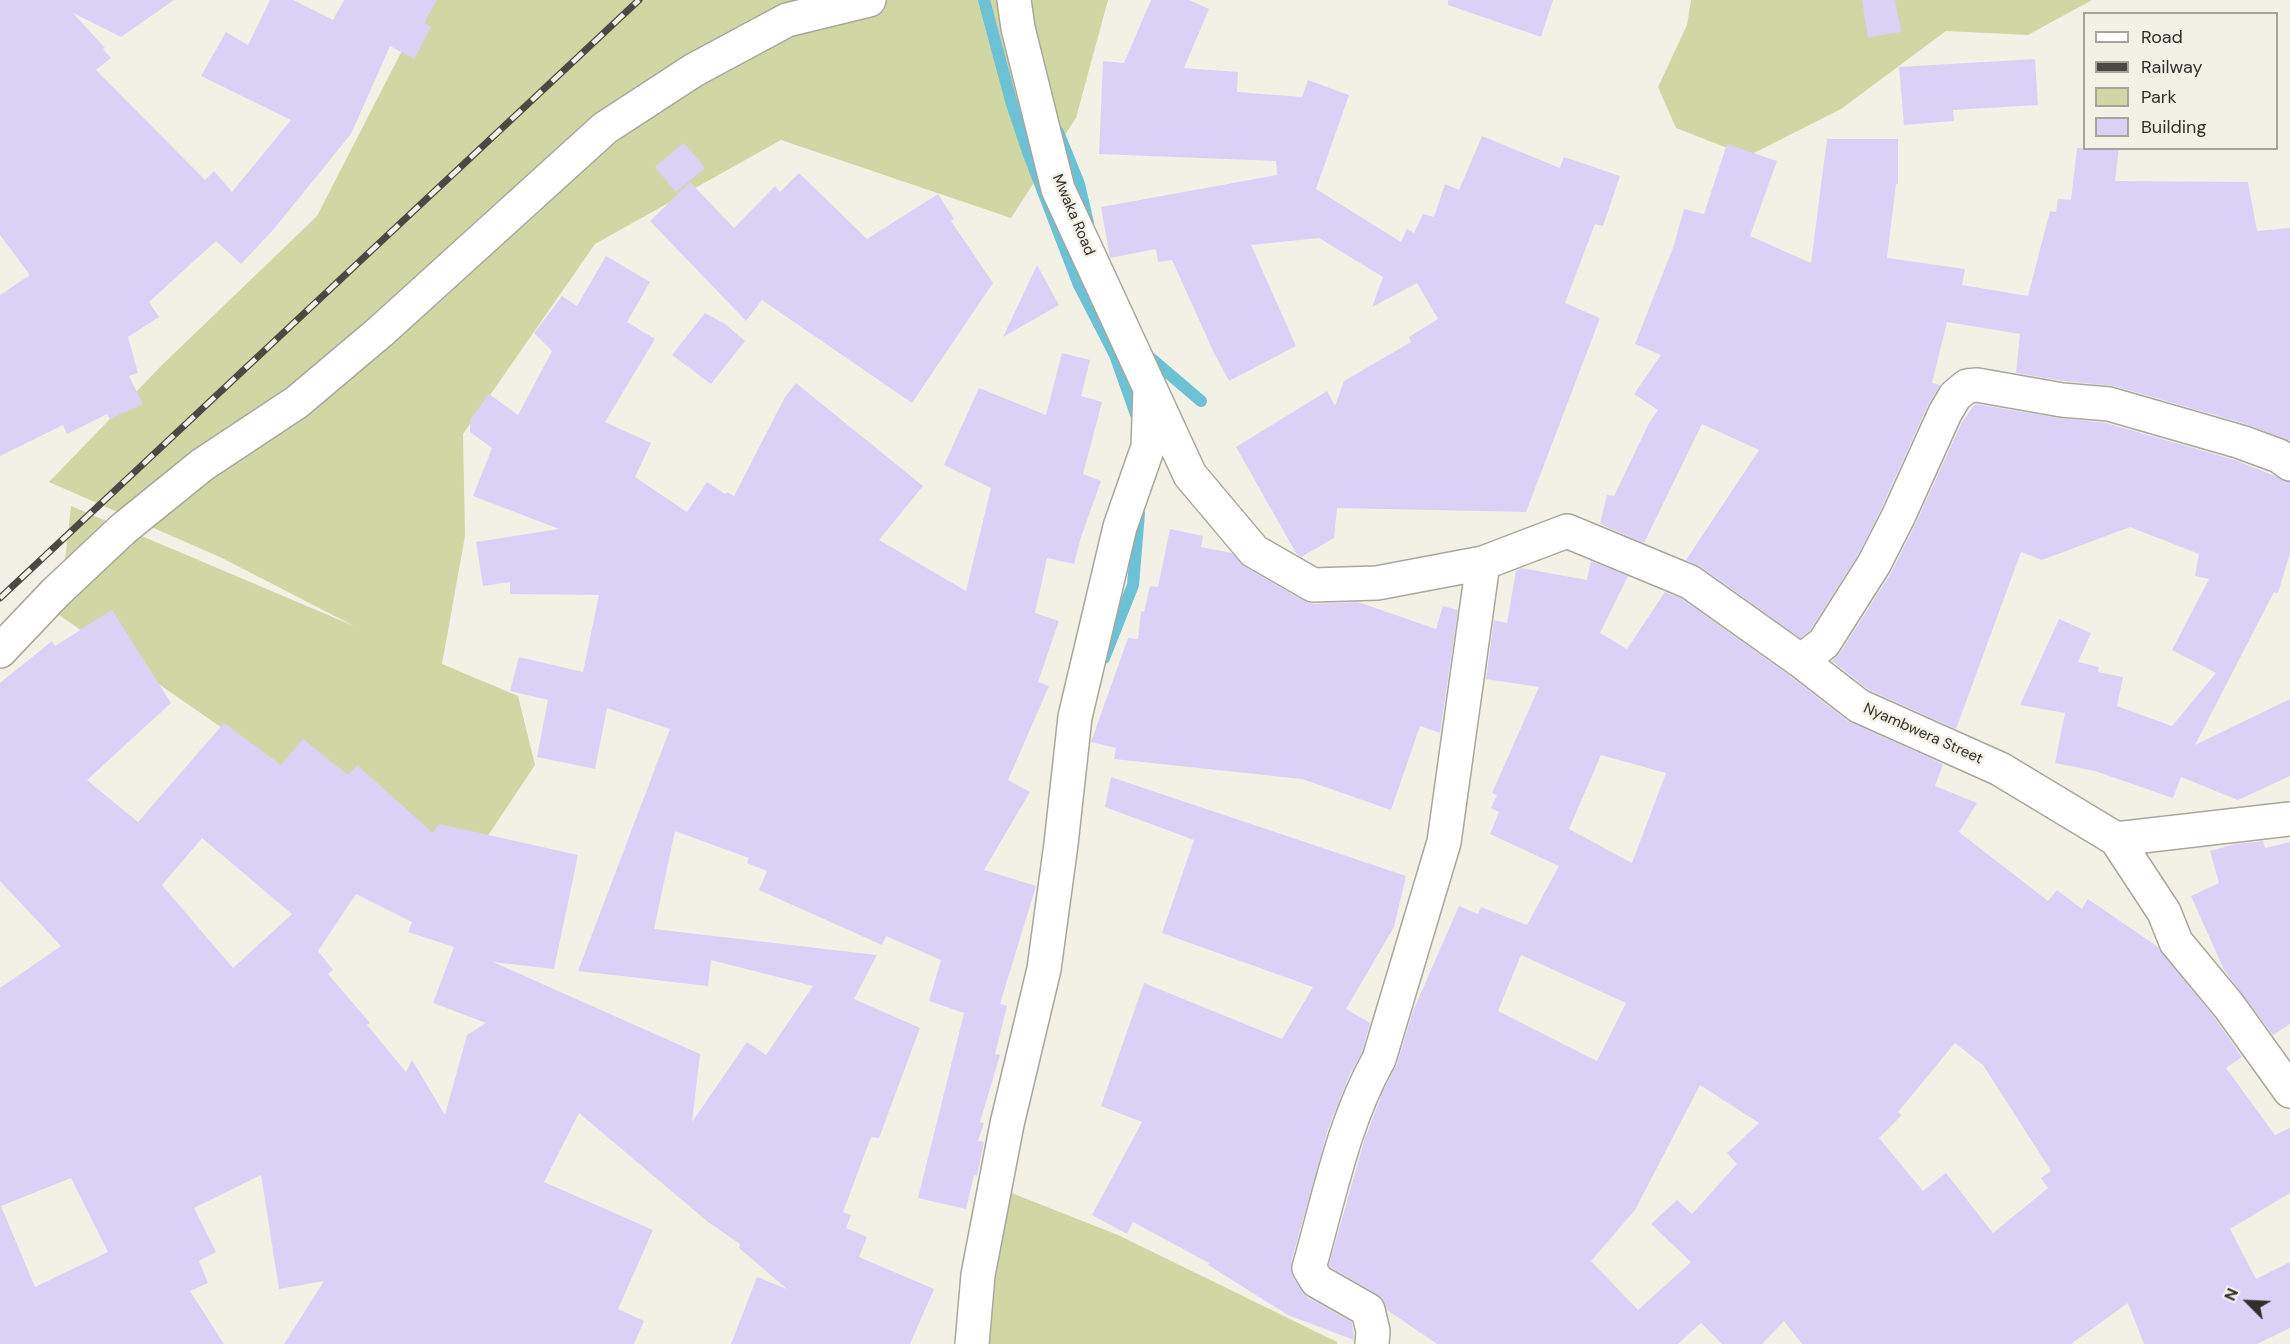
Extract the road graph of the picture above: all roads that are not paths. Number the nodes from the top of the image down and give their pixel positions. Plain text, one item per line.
1 (869, 0) edge
2 (1014, 0) edge
3 (1150, 385) junction
4 (2290, 464) edge
5 (1483, 563) junction
6 (0, 651) edge
7 (1801, 661) junction
8 (2290, 819) edge
9 (2116, 839) junction
10 (2290, 1091) edge
11 (972, 1344) edge
12 (1372, 1344) edge

1 - 6 street
2 - 3 street, Mwaka Road
3 - 5 street, Mwaka Road
3 - 11 street
4 - 7 street
5 - 7 street, Nyambwera Street
5 - 12 street
7 - 9 street, Nyambwera Street
8 - 9 street
9 - 10 street

